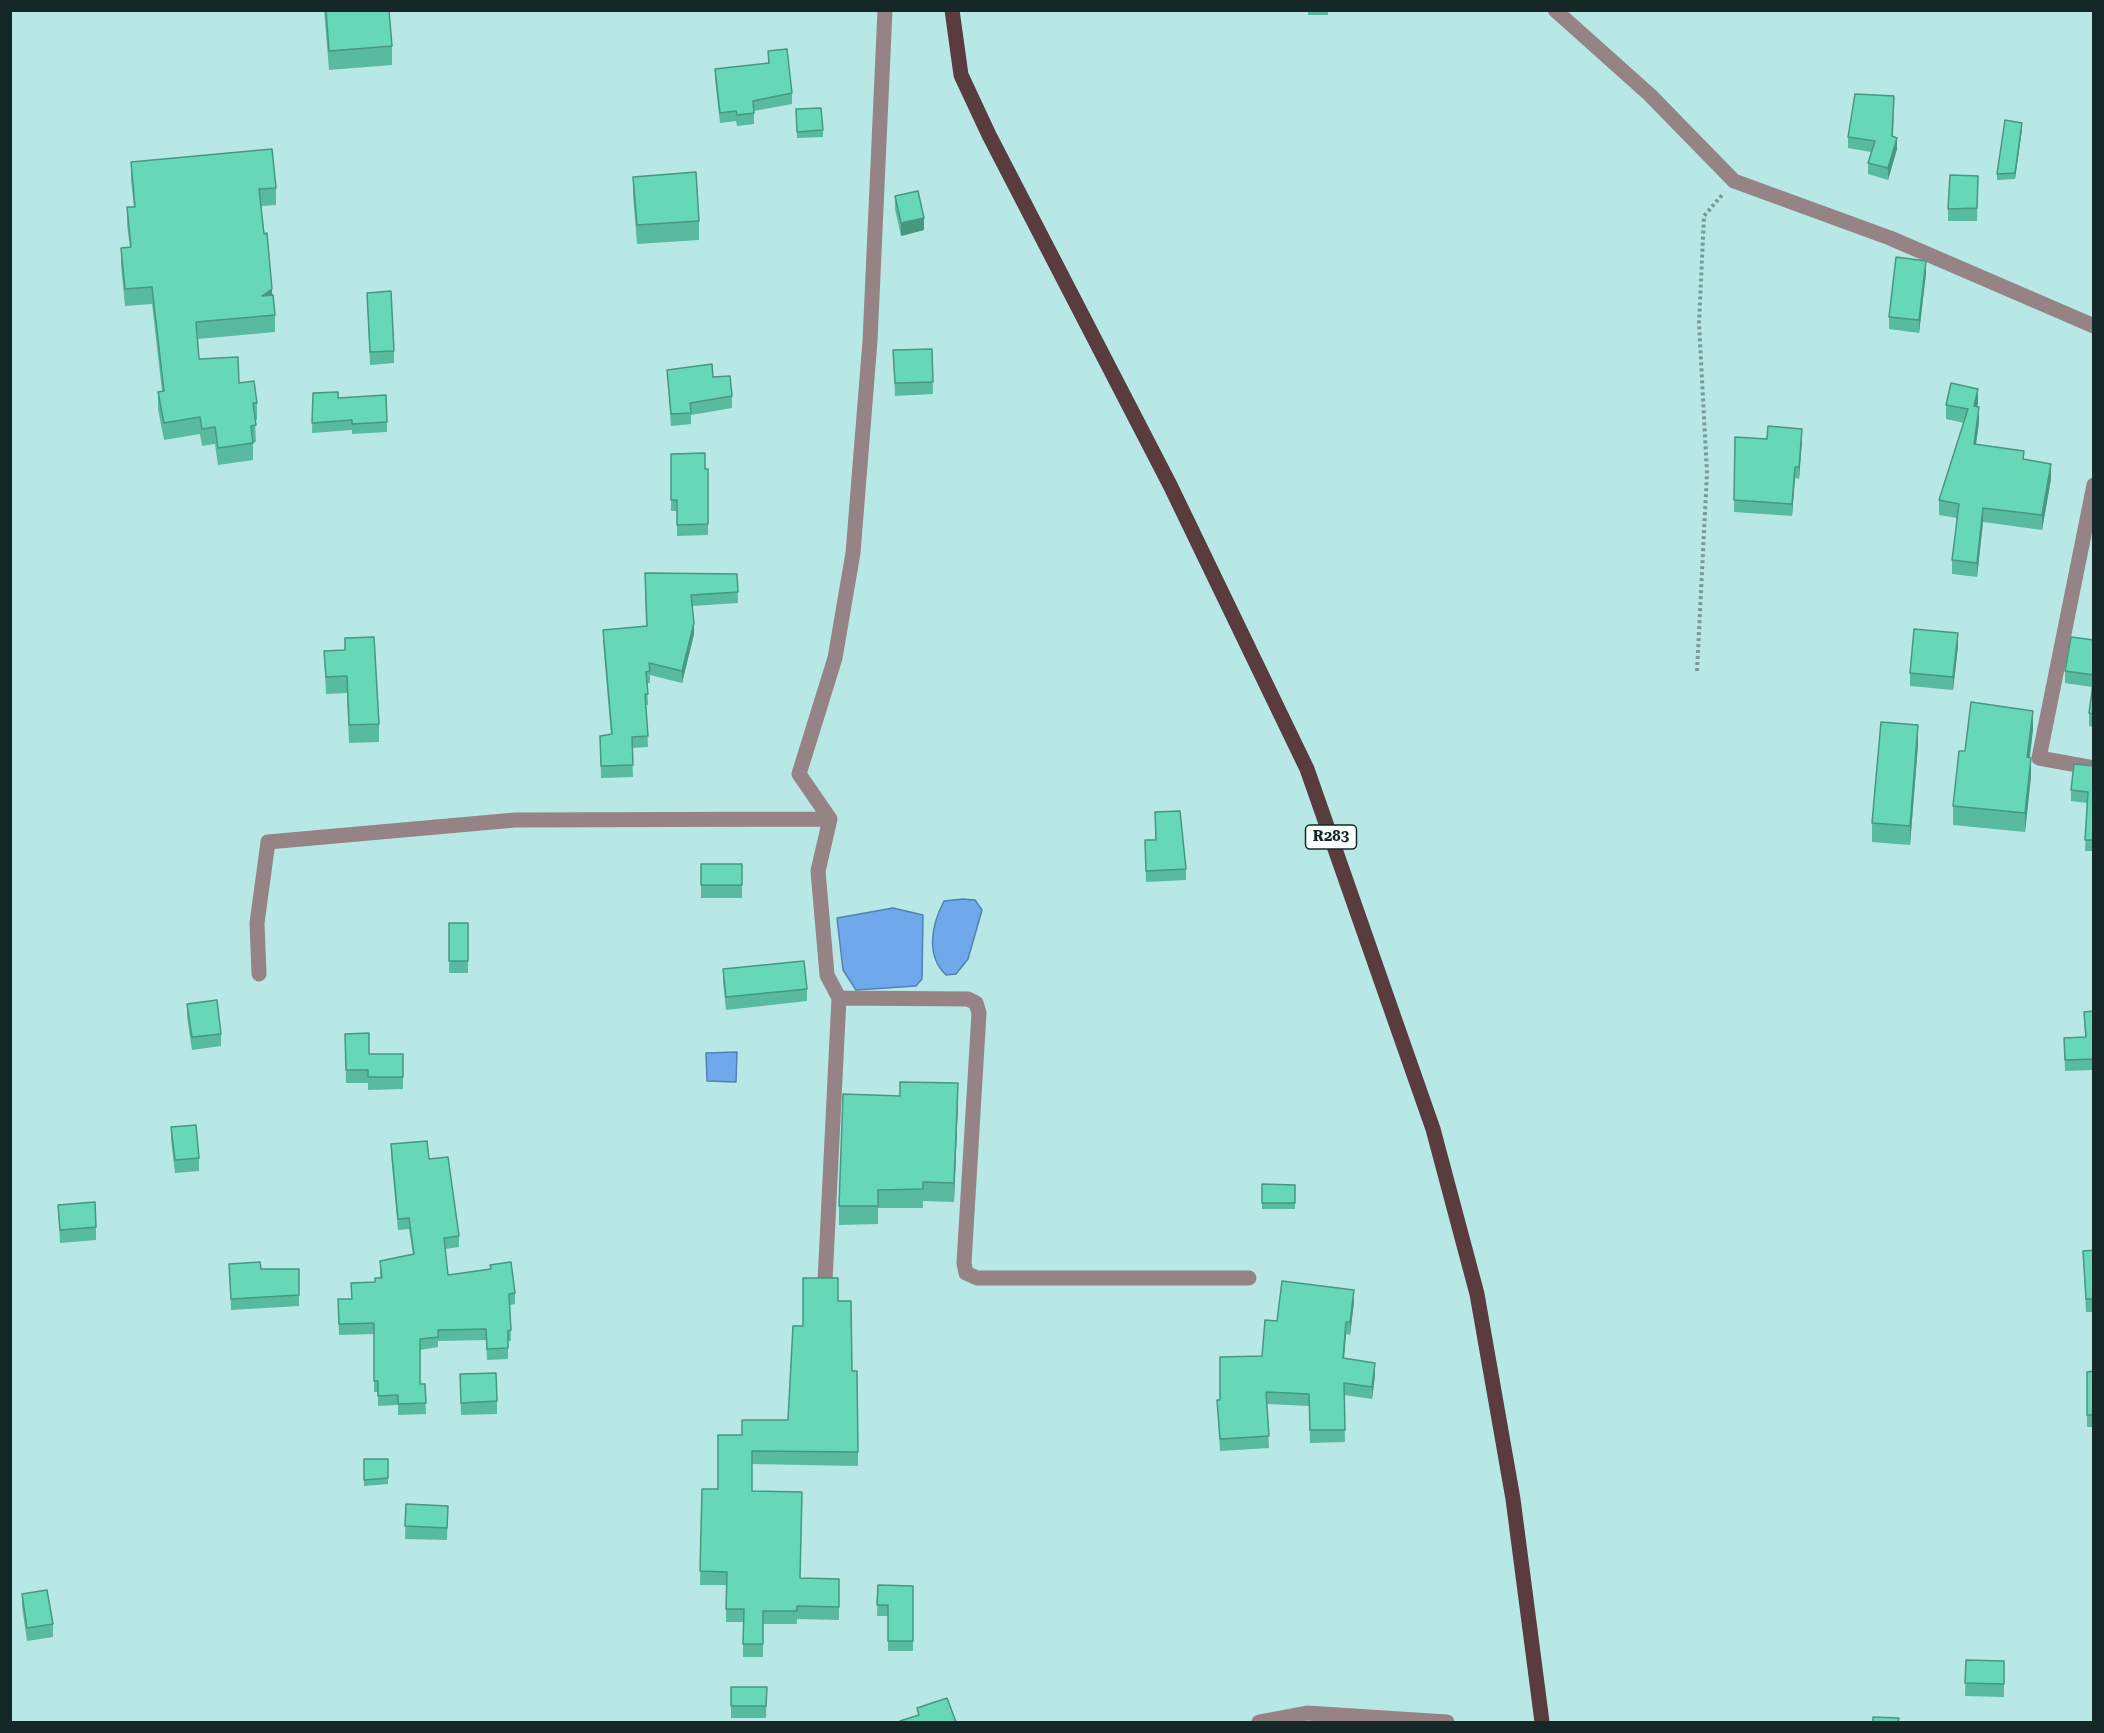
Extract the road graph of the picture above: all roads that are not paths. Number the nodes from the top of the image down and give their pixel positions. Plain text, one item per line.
1 (885, 10) edge
2 (952, 10) edge
3 (1555, 10) edge
4 (2094, 326) edge
5 (2094, 484) edge
6 (2094, 768) edge
7 (830, 819) junction
8 (259, 974) dead end
9 (839, 998) junction
10 (1249, 1278) dead end
11 (825, 1281) edge
12 (1259, 1722) edge
13 (1447, 1722) edge
14 (1542, 1722) edge

1 - 7 street
2 - 14 main road, R283
3 - 4 street
5 - 6 street
7 - 8 street
7 - 9 street
9 - 10 street
9 - 11 street
12 - 13 street

